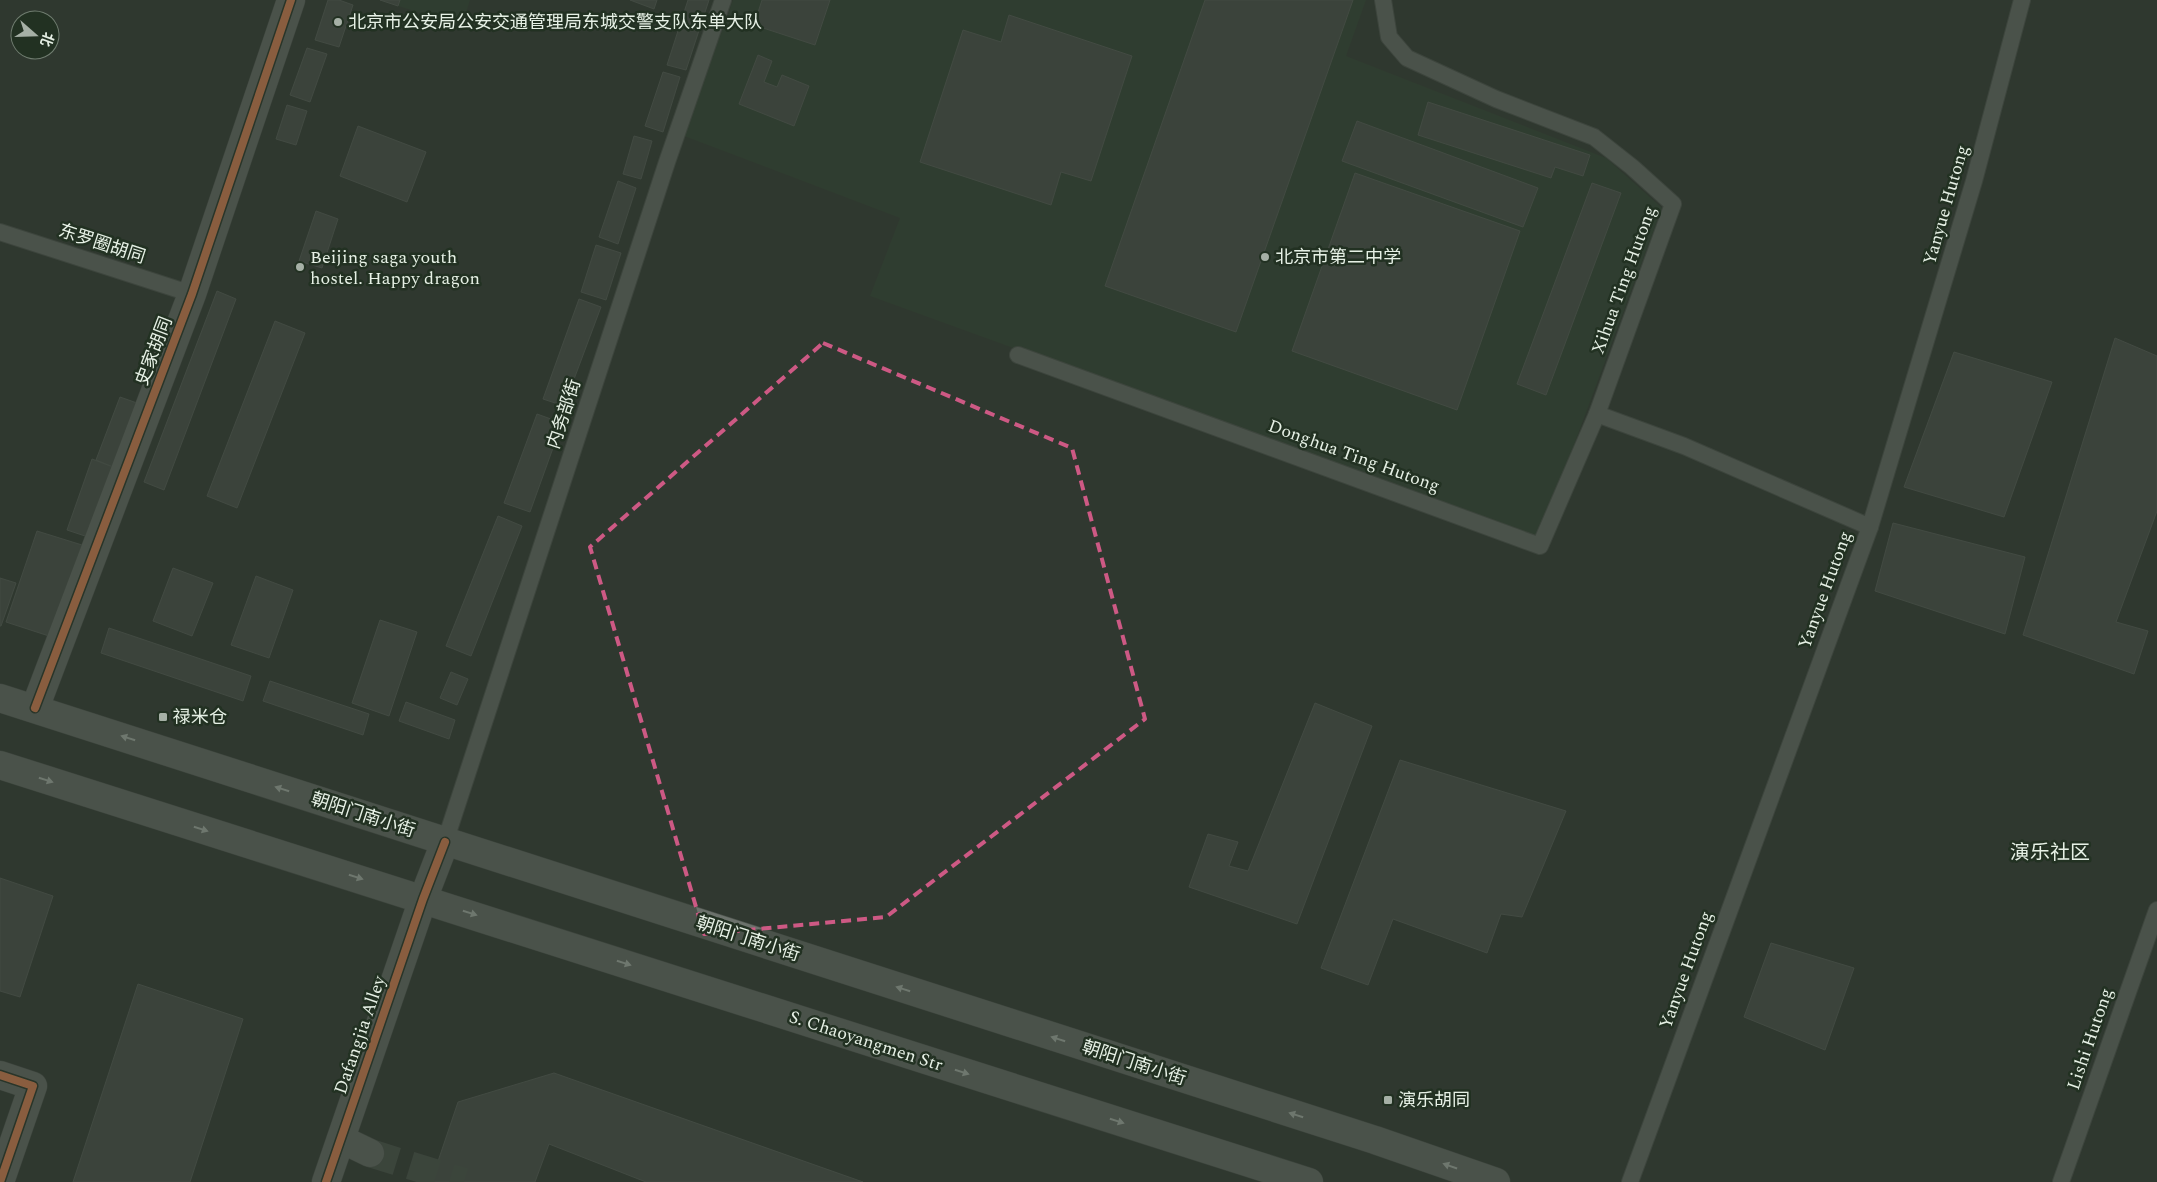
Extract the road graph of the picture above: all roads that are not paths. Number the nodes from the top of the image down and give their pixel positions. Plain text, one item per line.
1 (291, 0) edge
2 (723, 0) edge
3 (1383, 0) edge
4 (2022, 0) edge
5 (0, 232) edge
6 (192, 294) junction
7 (1018, 355) dead end
8 (1597, 414) junction
9 (1870, 527) junction
10 (0, 698) edge
11 (36, 708) junction
12 (0, 765) edge
13 (445, 842) junction
14 (423, 899) junction
15 (2157, 910) edge
16 (0, 1075) edge
17 (341, 1139) junction
18 (370, 1153) tunnel mouth
19 (0, 1182) edge
20 (326, 1182) edge
21 (1309, 1182) edge
22 (1496, 1182) edge
23 (1630, 1182) edge
24 (2061, 1182) edge

1 - 6 main road, 史家胡同
2 - 13 lane, 内务部街
3 - 8 lane, Xihua Ting Hutong
4 - 9 lane, Yanyue Hutong
5 - 6 lane, 东罗圈胡同
6 - 11 main road, 史家胡同
7 - 8 lane, Donghua Ting Hutong
8 - 9 lane
9 - 23 lane, Yanyue Hutong
10 - 11 main road, 朝阳门南小街
13 -> 11 main road, 朝阳门南小街
12 -> 14 main road
13 - 14 main road, Dafangjia Alley
22 -> 13 main road, 朝阳门南小街
14 - 17 main road, Dafangjia Alley
14 -> 21 main road, S. Chaoyangmen Str
15 - 24 lane, Lishi Hutong
16 - 19 main road
17 - 18 main road
17 - 20 main road, Dafangjia Alley

